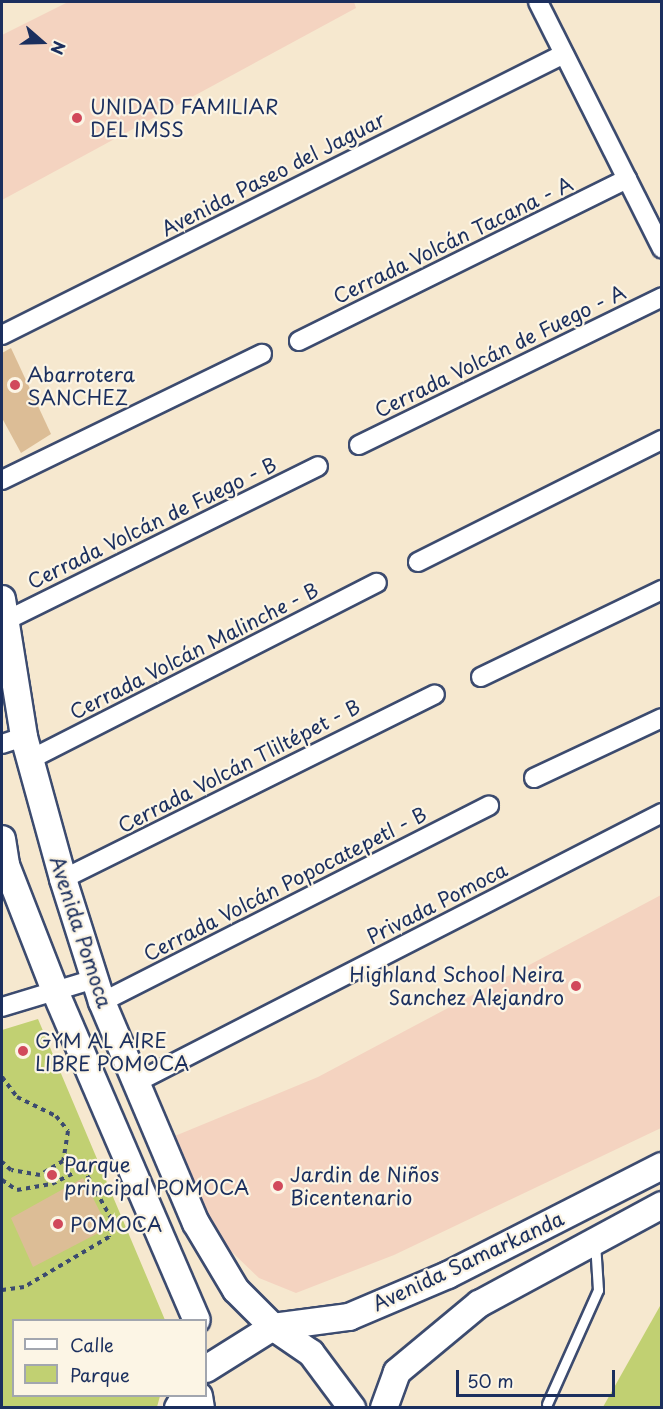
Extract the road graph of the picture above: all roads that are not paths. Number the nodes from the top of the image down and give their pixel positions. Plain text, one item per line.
1 (538, 2) edge
2 (564, 54) junction
3 (627, 178) junction
4 (662, 249) edge
5 (662, 297) edge
6 (2, 335) edge
7 (298, 341) dead end
8 (262, 354) dead end
9 (662, 440) edge
10 (359, 445) dead end
11 (318, 466) dead end
12 (2, 480) edge
13 (418, 562) dead end
14 (377, 583) dead end
15 (662, 590) edge
16 (3, 610) edge
17 (481, 677) dead end
18 (435, 694) dead end
19 (662, 718) edge
20 (19, 746) edge
21 (534, 778) dead end
22 (489, 807) dead end
23 (662, 813) edge
24 (2, 839) edge
25 (4, 866) edge
26 (63, 879) junction
27 (98, 990) junction
28 (55, 991) junction
29 (2, 1007) edge
30 (137, 1082) junction
31 (662, 1166) edge
32 (180, 1184) junction
33 (147, 1198) junction
34 (662, 1205) edge
35 (594, 1237) junction
36 (197, 1319) edge
37 (273, 1327) junction
38 (207, 1368) edge
39 (547, 1404) dead end
40 (352, 1407) edge
41 (384, 1407) edge

1 - 2 street
2 - 3 street
2 - 6 street, Avenida Paseo del Jaguar
3 - 4 street
3 - 7 street, Cerrada Volcán Tacana - A
5 - 10 street, Cerrada Volcán de Fuego - A
8 - 12 street
9 - 13 street
11 - 16 street, Cerrada Volcán de Fuego - B
14 - 20 street, Cerrada Volcán Malinche - B
15 - 17 street
16 - 20 main road, Avenida Pomoca
18 - 26 street, Cerrada Volcán Tliltépet - B
19 - 21 street
20 - 26 main road, Avenida Pomoca
22 - 27 street, Cerrada Volcán Popocatepetl - B
23 - 30 street, Privada Pomoca
24 - 25 main road, Avenida Pomoca
25 - 28 main road, Avenida Pomoca
26 - 27 main road, Avenida Pomoca
27 - 28 street, Cerrada Volcán Popocatepetl - B
27 - 30 main road, Avenida Pomoca
28 - 29 street, Cerrada Volcán Popocatepetl - B
28 - 33 main road, Avenida Pomoca
30 - 32 main road, Avenida Pomoca
31 - 37 main road, Avenida Samarkanda
32 - 33 main road
32 - 37 main road, Avenida Pomoca
33 - 36 main road, Avenida Pomoca
34 - 35 main road, Avenida Samarkanda
35 - 39 lane
35 - 41 main road, Avenida Samarkanda
37 - 38 main road, Avenida Samarkanda
37 - 40 main road, Avenida Pomoca

